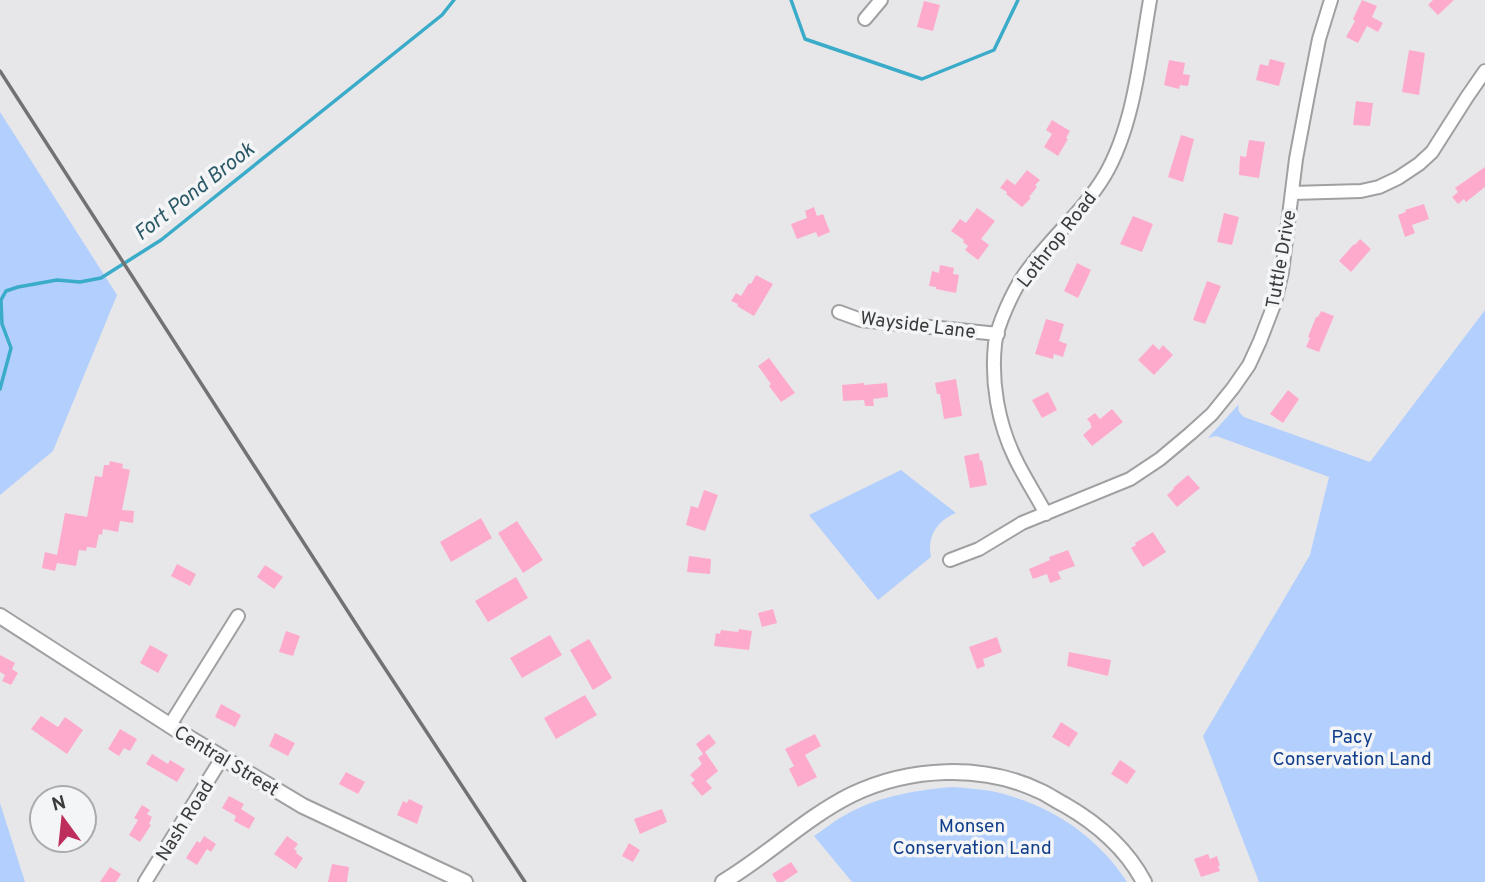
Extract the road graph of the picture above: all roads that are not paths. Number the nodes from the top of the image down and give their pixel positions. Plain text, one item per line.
1 (881, 0) edge
2 (1150, 0) edge
3 (1331, 0) edge
4 (866, 19) dead end
5 (1485, 71) edge
6 (1292, 193) junction
7 (839, 312) dead end
8 (998, 334) junction
9 (1046, 514) junction
10 (950, 560) dead end
11 (0, 616) edge
12 (238, 616) dead end
13 (170, 725) junction
14 (222, 758) junction
15 (446, 878) edge
16 (145, 882) edge
17 (465, 882) edge
18 (723, 882) edge
19 (1144, 882) edge

1 - 4 street
2 - 8 street, Lothrop Road
3 - 6 street, Tuttle Drive
5 - 6 street
6 - 9 street, Tuttle Drive
7 - 8 street, Wayside Lane
8 - 9 street, Lothrop Road
9 - 10 street, Tuttle Drive
11 - 13 street, Central Street
12 - 13 street
13 - 14 street, Central Street
14 - 15 street, Central Street
14 - 16 street, Nash Road
15 - 17 street, Central Street
18 - 19 street

